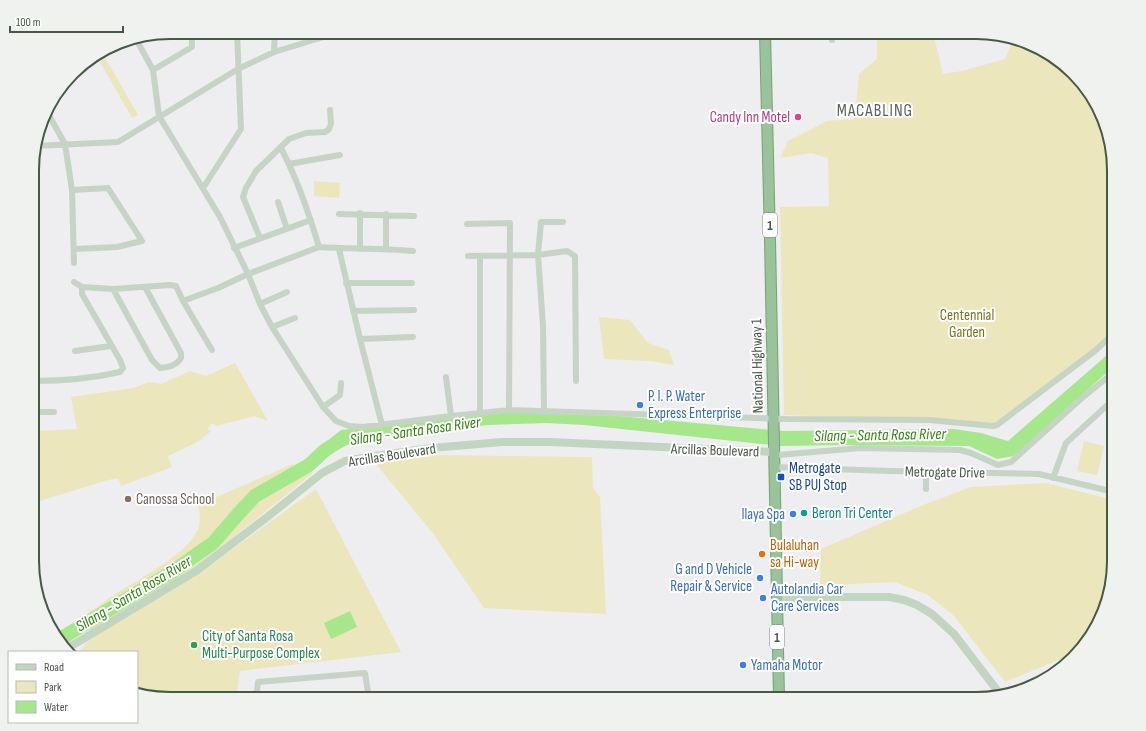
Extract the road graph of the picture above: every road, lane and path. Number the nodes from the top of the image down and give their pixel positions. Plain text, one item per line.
1 (192, 39) edge
2 (237, 39) edge
3 (275, 39) edge
4 (317, 39) edge
5 (765, 39) edge
6 (138, 43) edge
7 (274, 52) junction
8 (238, 69) junction
9 (153, 70) junction
10 (330, 110) dead end
11 (159, 116) junction
12 (50, 117) edge
13 (66, 144) junction
14 (41, 146) edge
15 (281, 148) junction
16 (340, 155) dead end
17 (289, 164) junction
18 (203, 188) junction
19 (72, 190) junction
20 (278, 202) dead end
21 (360, 213) junction
22 (339, 214) dead end
23 (386, 214) junction
24 (414, 216) dead end
25 (311, 220) junction
26 (563, 222) dead end
27 (466, 224) dead end
28 (287, 229) junction
29 (260, 238) junction
30 (319, 247) junction
31 (234, 248) junction
32 (386, 248) junction
33 (75, 249) junction
34 (339, 249) junction
35 (360, 250) junction
36 (413, 251) dead end
37 (538, 255) junction
38 (468, 256) dead end
39 (480, 256) junction
40 (511, 256) junction
41 (74, 263) dead end
42 (248, 274) junction
43 (74, 282) dead end
44 (346, 282) junction
45 (412, 283) dead end
46 (82, 287) junction
47 (145, 287) junction
48 (113, 289) junction
49 (287, 292) dead end
50 (184, 301) junction
51 (260, 304) junction
52 (414, 310) dead end
53 (353, 311) junction
54 (295, 318) dead end
55 (272, 327) junction
56 (413, 337) dead end
57 (360, 339) junction
58 (1107, 340) edge
59 (111, 346) junction
60 (212, 350) dead end
61 (74, 351) dead end
62 (446, 377) dead end
63 (1107, 378) edge
64 (39, 381) edge
65 (576, 382) dead end
66 (341, 383) dead end
67 (1107, 405) edge
68 (322, 406) junction
69 (509, 410) junction
70 (39, 412) edge
71 (54, 412) dead end
72 (544, 412) junction
73 (480, 413) junction
74 (451, 416) junction
75 (773, 419) junction
76 (382, 425) junction
77 (775, 458) junction
78 (926, 472) junction
79 (1053, 478) junction
80 (926, 489) dead end
81 (1107, 490) edge
82 (776, 599) junction
83 (70, 646) edge
84 (997, 690) edge
85 (257, 692) edge
86 (368, 692) edge
87 (779, 692) edge

1 - 9 street
2 - 8 street
3 - 7 street
4 - 7 street
5 - 75 highway, National Highway 1 / 1
6 - 9 street
7 - 8 street
8 - 11 street
8 - 18 street
9 - 11 street
10 - 15 street
11 - 13 street
11 - 18 street
12 - 13 street
13 - 14 street
13 - 19 street
15 - 17 street
15 - 29 street
16 - 17 street
17 - 25 street
18 - 31 street
19 - 33 street
19 - 33 street
20 - 28 street
21 - 22 street
21 - 23 street
21 - 35 street
23 - 24 street
23 - 32 street
25 - 28 street
25 - 30 street
26 - 37 street
27 - 40 street
28 - 29 street
29 - 31 street
30 - 34 street
30 - 42 street
31 - 42 street
32 - 35 street
32 - 36 street
33 - 41 street
34 - 35 street
34 - 44 street
37 - 40 street
37 - 65 street
37 - 72 street
38 - 39 street
39 - 40 street
39 - 73 street
40 - 69 street
42 - 50 street
42 - 51 street
43 - 46 street
44 - 45 street
44 - 53 street
46 - 48 street
46 - 59 street
47 - 48 street
47 - 48 street
47 - 50 street
49 - 51 street
50 - 60 street
51 - 55 street
52 - 53 street
53 - 57 street
54 - 55 street
55 - 68 street
56 - 57 street
57 - 76 street
58 - 75 street
59 - 61 street
59 - 64 street
62 - 74 street
63 - 77 street
66 - 68 street
67 - 79 street
68 - 76 street
69 - 72 street
69 - 73 street
70 - 71 street
72 - 75 street
73 - 74 street
74 - 76 street
75 - 77 highway, National Highway 1 / 1
77 - 78 street, Metrogate Drive
77 - 82 highway, National Highway 1 / 1
77 - 83 main road, Arcillas Boulevard
78 - 79 street, Metrogate Drive
78 - 80 street
79 - 81 street, Metrogate Drive
82 - 84 main road
82 - 87 highway, National Highway 1 / 1
85 - 86 street

